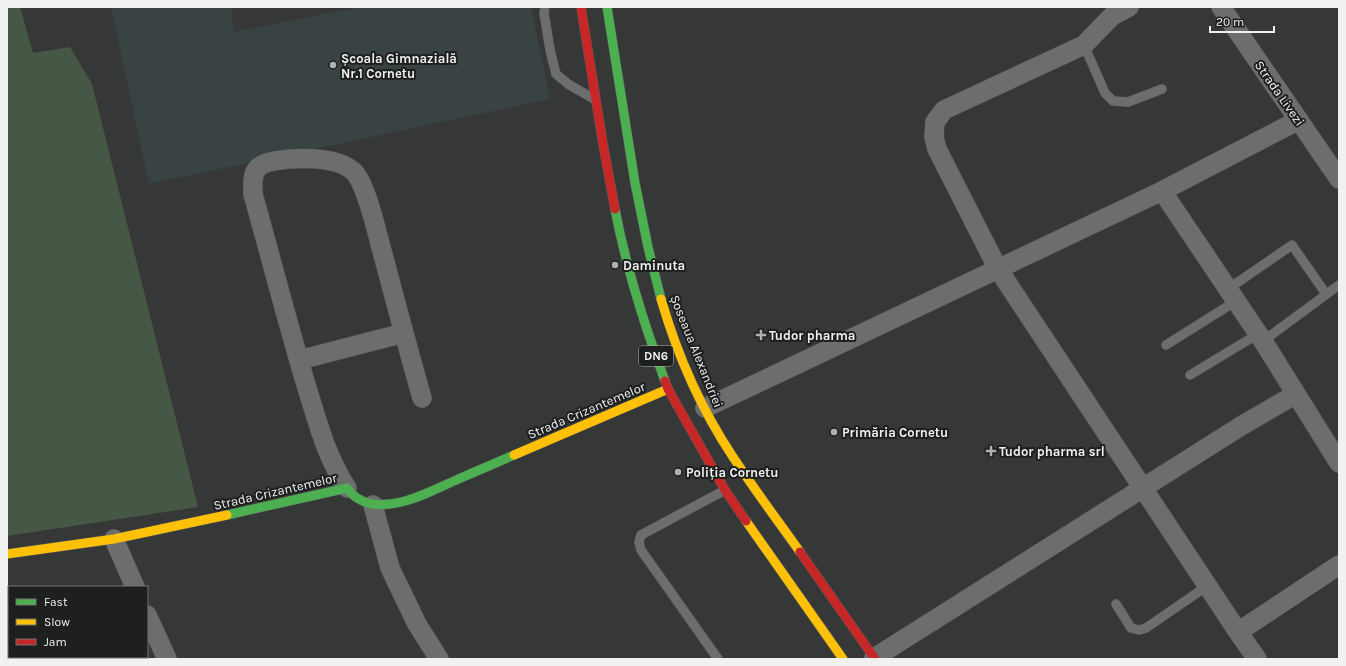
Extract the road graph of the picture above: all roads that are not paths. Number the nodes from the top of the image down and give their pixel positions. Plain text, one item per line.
1 (545, 7) edge
2 (581, 7) edge
3 (606, 7) edge
4 (1129, 7) edge
5 (1221, 7) edge
6 (1110, 11) edge
7 (1084, 45) junction
8 (1162, 89) dead end
9 (596, 100) junction
10 (1300, 120) junction
11 (1339, 179) edge
12 (1162, 191) junction
13 (998, 269) junction
14 (1339, 285) edge
15 (1326, 294) junction
16 (1232, 295) junction
17 (404, 332) junction
18 (1260, 338) junction
19 (1166, 345) dead end
20 (299, 360) junction
21 (1190, 376) dead end
22 (668, 389) junction
23 (1296, 394) junction
24 (422, 398) dead end
25 (705, 408) junction
26 (1339, 463) edge
27 (347, 488) junction
28 (1143, 488) junction
29 (725, 490) junction
30 (373, 505) junction
31 (114, 539) junction
32 (7, 554) edge
33 (1339, 565) edge
34 (135, 586) edge
35 (1207, 586) junction
36 (1116, 604) dead end
37 (148, 617) edge
38 (1238, 632) junction
39 (167, 659) edge
40 (439, 659) edge
41 (718, 659) edge
42 (843, 659) edge
43 (874, 659) edge
44 (1257, 659) edge

1 - 9 lane
2 - 9 main road, DN6
3 - 25 main road, Șoseaua Alexandriei / DN6
4 - 6 street
5 - 10 street, Strada Livezi
6 - 7 street
7 - 8 lane
7 - 13 street
9 - 22 main road, DN6
10 - 11 street, Strada Livezi
10 - 12 street
12 - 13 street
12 - 16 street
13 - 25 street
13 - 28 street
14 - 15 lane
15 - 16 lane
15 - 18 lane
16 - 18 street
16 - 19 lane
17 - 20 street
17 - 20 street
17 - 24 street
18 - 21 lane
18 - 23 street
20 - 27 street
22 - 29 main road, DN6
22 - 30 main road, Strada Crizantemelor
23 - 26 street
23 - 28 street
25 - 43 main road, Șoseaua Alexandriei / DN6
27 - 30 main road, Strada Crizantemelor
27 - 31 main road, Strada Crizantemelor
28 - 35 street
28 - 43 street
29 - 41 lane
29 - 42 main road, DN6
30 - 40 street
31 - 32 main road, Strada Crizantemelor
31 - 34 street
33 - 38 street
35 - 36 lane
35 - 38 street
37 - 39 street
38 - 44 street

